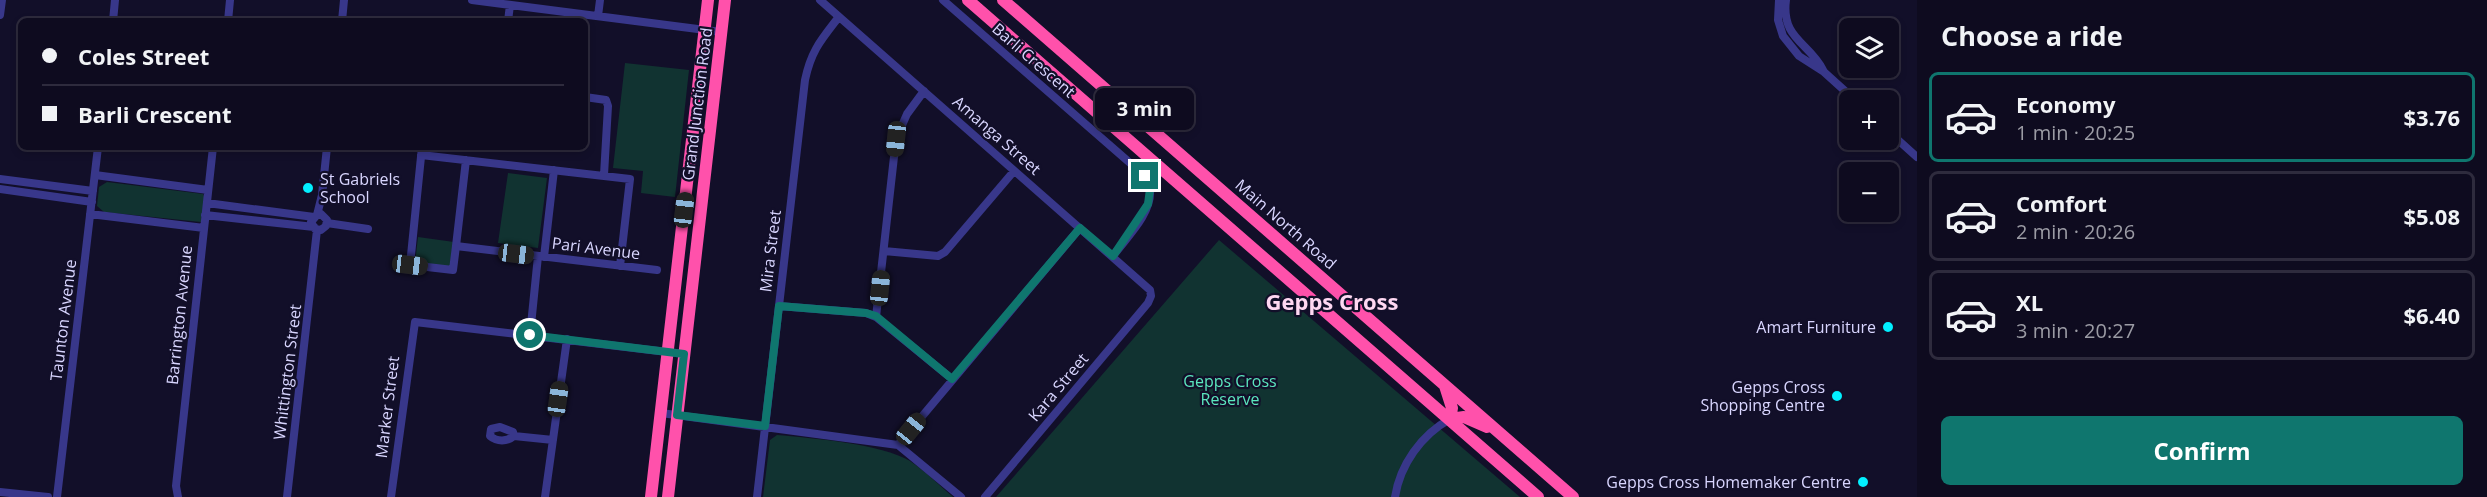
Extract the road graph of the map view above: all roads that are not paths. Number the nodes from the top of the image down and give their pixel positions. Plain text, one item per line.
1 (2, 0) edge
2 (116, 0) edge
3 (230, 0) edge
4 (344, 0) edge
5 (472, 0) edge
6 (600, 0) edge
7 (708, 0) edge
8 (725, 0) edge
9 (820, 0) edge
10 (943, 0) edge
11 (968, 0) edge
12 (1003, 0) edge
13 (1779, 0) edge
14 (1786, 0) edge
15 (510, 5) junction
16 (0, 15) edge
17 (598, 16) junction
18 (113, 18) edge
19 (228, 18) edge
20 (342, 18) edge
21 (508, 18) edge
22 (838, 18) junction
23 (705, 29) junction
24 (721, 32) junction
25 (1824, 72) junction
26 (1844, 90) edge
27 (924, 91) junction
28 (588, 97) edge
29 (1899, 141) edge
30 (98, 150) edge
31 (213, 150) edge
32 (327, 150) edge
33 (422, 151) edge
34 (1917, 157) edge
35 (466, 160) junction
36 (554, 170) junction
37 (1014, 171) junction
38 (95, 175) junction
39 (604, 176) junction
40 (0, 179) edge
41 (0, 189) edge
42 (208, 190) junction
43 (93, 191) junction
44 (92, 202) junction
45 (207, 203) junction
46 (90, 214) junction
47 (205, 215) junction
48 (320, 222) junction
49 (204, 228) junction
50 (1080, 228) junction
51 (368, 229) dead end
52 (456, 246) junction
53 (884, 251) junction
54 (1113, 256) junction
55 (541, 257) junction
56 (620, 266) junction
57 (657, 270) dead end
58 (1151, 296) joint
59 (779, 306) junction
60 (876, 316) junction
61 (530, 335) junction
62 (567, 339) junction
63 (668, 352) junction
64 (684, 354) junction
65 (952, 379) junction
66 (1444, 384) junction
67 (661, 413) junction
68 (677, 415) junction
69 (1450, 419) junction
70 (765, 426) junction
71 (1495, 430) junction
72 (514, 436) dead end
73 (553, 440) junction
74 (898, 445) junction
75 (176, 486) junction
76 (0, 492) edge
77 (48, 497) edge
78 (57, 497) edge
79 (172, 497) edge
80 (178, 497) edge
81 (287, 497) edge
82 (391, 497) edge
83 (545, 497) edge
84 (651, 497) edge
85 (668, 497) edge
86 (757, 497) edge
87 (961, 497) edge
88 (985, 497) edge
89 (1395, 497) edge
90 (1539, 497) edge
91 (1574, 497) edge

1 - 16 street
2 - 18 street
3 - 19 street
4 - 20 street
5 - 15 street
6 - 17 street
7 - 23 highway, Grand Junction Road
8 - 24 highway, Grand Junction Road
9 - 22 street, Amanga Street
10 - 54 street, Barli Crescent
11 - 69 highway
12 - 66 highway, Main North Road
13 - 25 street
14 - 25 street
15 - 17 street
15 - 21 street
17 - 23 street
22 - 27 street, Amanga Street
22 - 59 street, Mira Street
23 - 24 street
23 - 63 highway, Grand Junction Road
24 - 64 highway, Grand Junction Road
25 - 26 street
27 - 37 street, Amanga Street
27 - 53 street
28 - 39 street
29 - 34 street
30 - 38 street, Taunton Avenue
31 - 42 street, Barrington Avenue
32 - 48 street, Whittington Street
33 - 35 street
33 - 52 street
35 - 36 street
35 - 52 street
36 - 39 street
36 - 55 street
37 - 50 street, Amanga Street
37 - 53 street
38 - 42 street
38 - 43 street, Taunton Avenue
39 - 56 street
40 - 43 street
41 - 44 street
42 - 45 street, Barrington Avenue
43 - 44 street, Taunton Avenue
44 - 46 street, Taunton Avenue
45 - 47 street, Barrington Avenue
45 - 48 street
46 - 49 street
46 - 78 street, Taunton Avenue
47 - 48 street
47 - 49 street, Barrington Avenue
48 - 51 street
48 - 81 street, Whittington Street
49 - 75 street, Barrington Avenue
50 - 54 street, Amanga Street
50 - 65 street
52 - 55 street, Pari Avenue
53 - 60 street
54 - 58 street, Amanga Street
55 - 56 street, Pari Avenue
55 - 61 street
56 - 57 street, Pari Avenue
58 - 88 street, Kara Street
59 - 60 street
59 - 70 street, Mira Street
60 - 65 street
61 - 62 street
61 - 82 street, Marker Street
62 - 63 street
62 - 73 street
63 - 64 street
63 - 67 highway, Grand Junction Road
64 - 68 highway, Grand Junction Road
65 - 74 street
66 - 69 highway
66 - 71 highway, Main North Road
67 - 68 street
67 - 84 highway, Grand Junction Road
68 - 70 street
68 - 85 highway, Grand Junction Road
69 - 71 highway
69 - 89 street
69 - 90 highway
70 - 74 street
70 - 86 street, Mira Street
71 - 91 highway, Main North Road
72 - 73 street
73 - 83 street
74 - 87 street
75 - 79 street, Barrington Avenue
75 - 80 street, Barrington Avenue
76 - 77 street

